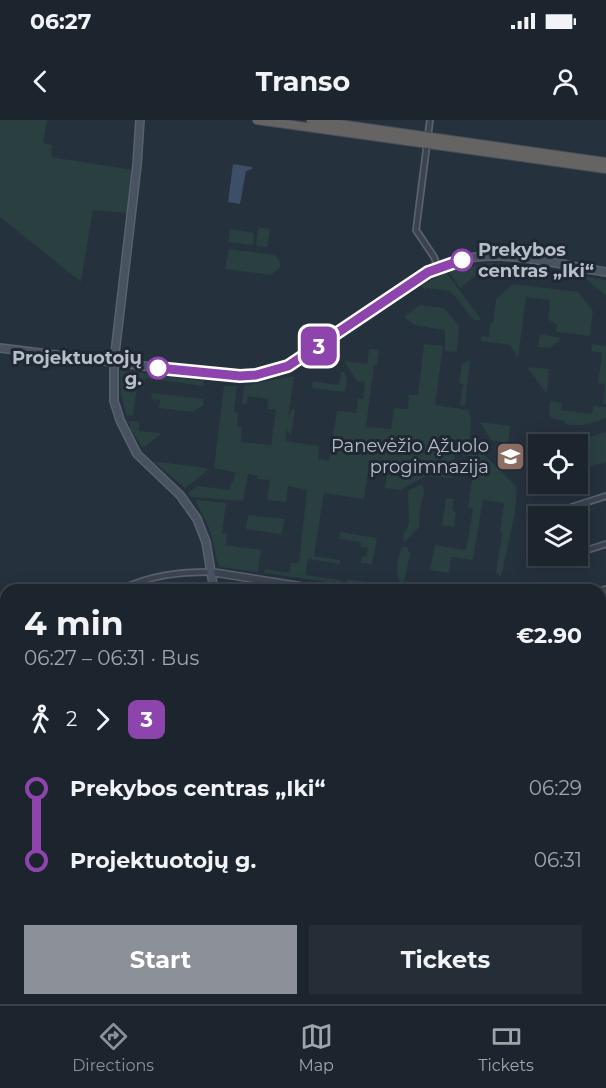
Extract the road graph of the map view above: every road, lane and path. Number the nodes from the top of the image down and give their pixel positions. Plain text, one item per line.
1 (140, 120) edge
2 (144, 120) edge
3 (257, 120) edge
4 (311, 120) edge
5 (430, 120) edge
6 (139, 138) junction
7 (427, 140) junction
8 (606, 162) edge
9 (606, 169) edge
10 (438, 267) junction
11 (606, 272) edge
12 (0, 348) edge
13 (114, 362) junction
14 (606, 496) edge
15 (575, 506) edge
16 (606, 544) edge
17 (588, 550) edge
18 (211, 573) junction
19 (133, 584) edge
20 (213, 584) edge
21 (285, 584) edge

1 - 6 main road
2 - 6 main road
3 - 7 highway
4 - 7 highway
5 - 7 street
6 - 13 main road
7 - 8 highway
7 - 9 highway
7 - 10 street
10 - 11 main road
10 - 13 main road
12 - 13 main road
13 - 18 main road
14 - 15 street
16 - 17 street
18 - 19 street
18 - 20 main road
18 - 21 street

